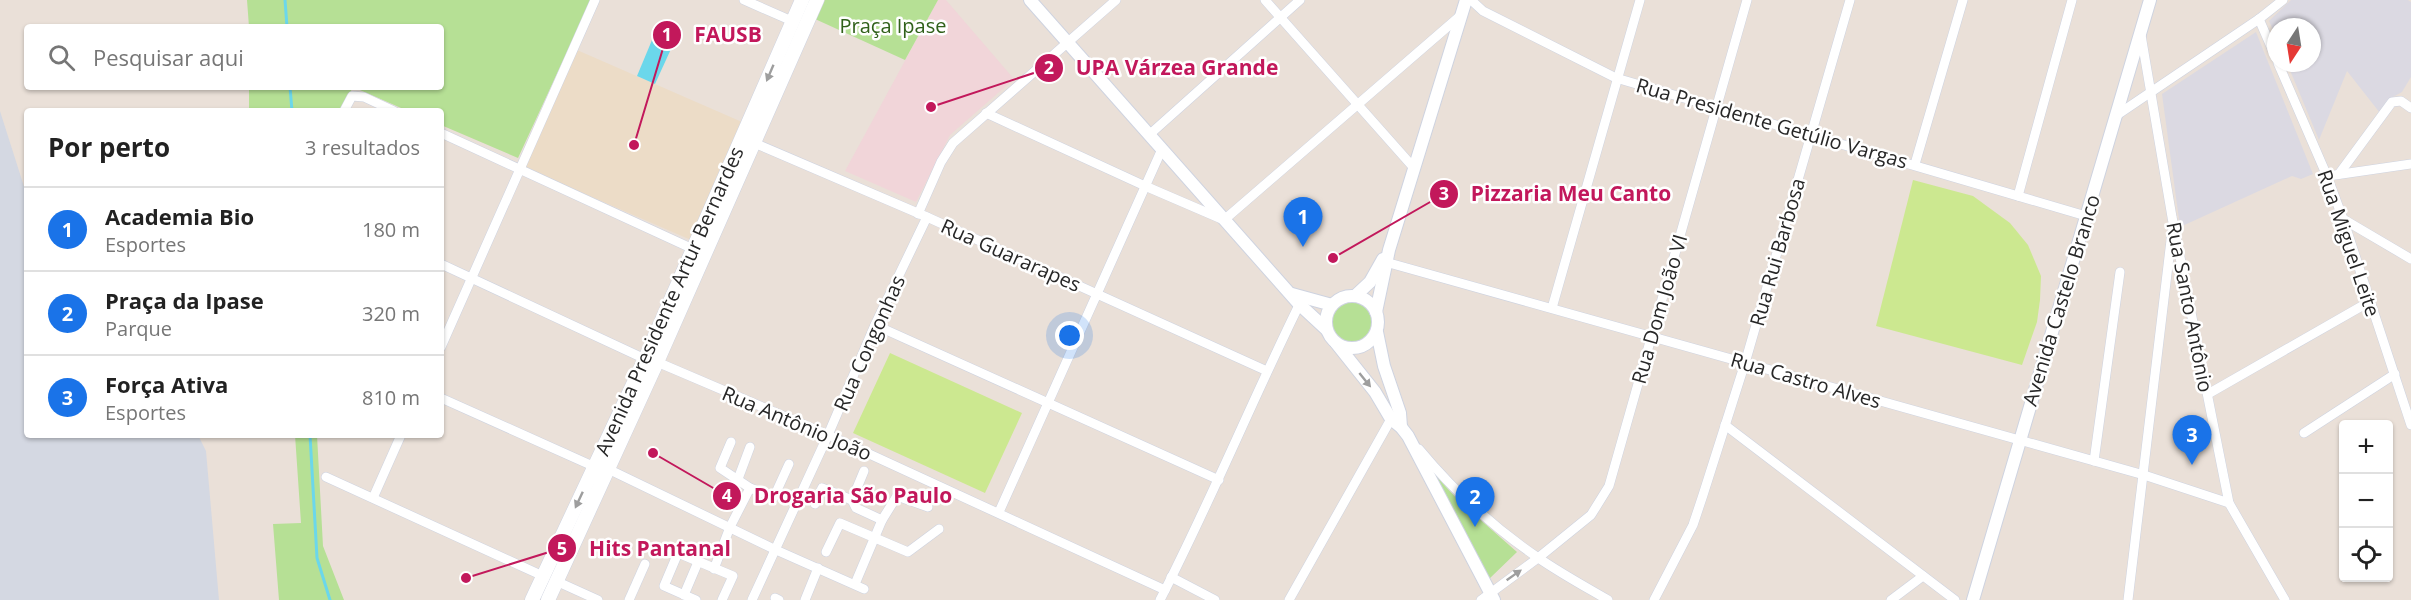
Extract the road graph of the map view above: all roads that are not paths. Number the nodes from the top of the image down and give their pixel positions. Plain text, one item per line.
1 (596, 0) edge
2 (744, 0) edge
3 (802, 0) edge
4 (817, 0) edge
5 (1030, 0) edge
6 (1116, 0) edge
7 (1265, 0) edge
8 (1300, 0) edge
9 (1466, 0) edge
10 (1471, 0) edge
11 (1640, 0) edge
12 (1747, 0) edge
13 (1850, 0) edge
14 (1963, 0) edge
15 (2072, 0) edge
16 (2150, 0) edge
17 (2283, 0) edge
18 (1460, 16) junction
19 (1280, 17) junction
20 (2259, 19) junction
21 (792, 21) junction
22 (2141, 35) junction
23 (2267, 37) edge
24 (1068, 43) junction
25 (2282, 72) edge
26 (1616, 78) junction
27 (2152, 92) junction
28 (1359, 104) junction
29 (346, 108) edge
30 (388, 108) edge
31 (2411, 108) edge
32 (1716, 109) junction
33 (986, 113) junction
34 (2117, 115) junction
35 (444, 134) edge
36 (1149, 135) junction
37 (1810, 136) junction
38 (753, 142) junction
39 (1161, 149) junction
40 (1915, 164) junction
41 (2411, 164) edge
42 (519, 168) junction
43 (1413, 168) junction
44 (2339, 174) junction
45 (2327, 176) junction
46 (1145, 186) junction
47 (2018, 196) junction
48 (923, 215) junction
49 (2086, 216) junction
50 (2172, 218) junction
51 (2343, 219) junction
52 (1224, 220) junction
53 (693, 249) junction
54 (1386, 258) junction
55 (2411, 259) edge
56 (444, 265) edge
57 (2120, 272) dead end
58 (473, 277) junction
59 (1098, 293) junction
60 (1355, 296) junction
61 (1298, 298) junction
62 (2369, 302) junction
63 (1332, 305) junction
64 (1552, 308) junction
65 (1376, 312) junction
66 (875, 325) junction
67 (1326, 329) junction
68 (1377, 332) junction
69 (1651, 336) junction
70 (444, 340) edge
71 (1336, 343) junction
72 (651, 361) junction
73 (1745, 363) junction
74 (1267, 371) junction
75 (2395, 374) junction
76 (2208, 394) junction
77 (444, 399) edge
78 (1048, 403) junction
79 (2408, 403) edge
80 (1400, 424) junction
81 (1725, 425) junction
82 (2411, 425) edge
83 (2304, 433) dead end
84 (828, 435) junction
85 (400, 438) edge
86 (2020, 440) junction
87 (731, 442) dead end
88 (750, 447) dead end
89 (2094, 461) junction
90 (789, 464) dead end
91 (602, 468) junction
92 (864, 471) dead end
93 (2144, 475) junction
94 (326, 477) dead end
95 (738, 479) junction
96 (1219, 480) junction
97 (750, 488) junction
98 (373, 498) junction
99 (852, 500) junction
100 (2229, 503) junction
101 (815, 504) dead end
102 (928, 507) dead end
103 (999, 512) junction
104 (882, 520) junction
105 (730, 527) junction
106 (939, 529) dead end
107 (874, 537) junction
108 (776, 550) junction
109 (826, 552) dead end
110 (1538, 558) junction
111 (698, 562) junction
112 (645, 564) dead end
113 (818, 568) junction
114 (714, 569) junction
115 (1923, 576) junction
116 (1171, 577) junction
117 (550, 579) junction
118 (855, 584) junction
119 (864, 589) dead end
120 (1165, 590) junction
121 (684, 595) junction
122 (1488, 597) edge
123 (532, 600) edge
124 (548, 600) edge
125 (598, 600) edge
126 (629, 600) edge
127 (696, 600) edge
128 (722, 600) edge
129 (753, 600) edge
130 (805, 600) edge
131 (1160, 600) edge
132 (1215, 600) edge
133 (1289, 600) edge
134 (1608, 600) edge
135 (1654, 600) edge
136 (1891, 600) edge
137 (1955, 600) edge
138 (1973, 600) edge
139 (2128, 600) edge
140 (2285, 600) edge

1 - 42 street
2 - 21 street
3 - 21 main road, Avenida Presidente Artur Bernardes
4 - 38 main road, Avenida Presidente Artur Bernardes
5 - 24 street
6 - 24 street, Rua Congonhas
7 - 19 street
8 - 19 street
9 - 18 street
10 - 26 street, Rua Presidente Getúlio Vargas
11 - 26 street
12 - 32 street, Rua Dom João VI
13 - 37 street, Rua Rui Barbosa
14 - 40 street
15 - 47 street
16 - 22 street, Avenida Castelo Branco
17 - 20 street
18 - 28 street
18 - 43 street
19 - 28 street
19 - 36 street
20 - 23 street
20 - 27 street
21 -> 53 main road, Avenida Presidente Artur Bernardes
22 - 27 street, Rua Santo Antônio
22 - 34 street, Avenida Castelo Branco
24 - 33 street, Rua Congonhas
24 - 36 street
25 - 45 street, Rua Miguel Leite
26 - 32 street, Rua Presidente Getúlio Vargas
26 - 64 street
27 - 34 street
27 - 50 street, Rua Santo Antônio
28 - 43 street
28 - 52 street
29 - 30 street
31 - 44 street
32 - 37 street, Rua Presidente Getúlio Vargas
32 - 69 street, Rua Dom João VI
33 - 46 street
33 - 48 street, Rua Congonhas
34 - 49 street, Avenida Castelo Branco
35 - 42 street
36 - 39 street
37 - 40 street, Rua Presidente Getúlio Vargas
37 - 73 street, Rua Rui Barbosa
38 - 48 street, Rua Guararapes
38 - 72 main road, Avenida Presidente Artur Bernardes
39 - 46 street
39 - 52 street
40 - 47 street, Rua Presidente Getúlio Vargas
41 - 44 street
42 - 53 street
42 - 58 street
43 - 54 street
44 - 45 street
45 - 51 street, Rua Miguel Leite
46 - 52 street
46 - 59 street
47 - 49 street, Rua Presidente Getúlio Vargas
48 - 59 street, Rua Guararapes
48 - 66 street, Rua Congonhas
49 - 86 street, Avenida Castelo Branco
50 - 76 street, Rua Santo Antônio
50 - 93 street
51 - 55 street
51 - 62 street, Rua Miguel Leite
52 - 61 street
53 - 72 main road, Avenida Presidente Artur Bernardes
54 - 60 street
54 - 64 street, Rua Castro Alves
54 - 65 street
56 - 58 street, Rua Antônio João
57 - 89 street
58 - 70 street
58 - 72 street, Rua Antônio João
59 - 74 street, Rua Guararapes
59 - 78 street
60 - 63 street
60 - 65 street
61 - 63 street
61 - 67 street
61 - 74 street
62 - 75 street, Rua Miguel Leite
62 - 76 street
63 - 67 street
64 - 69 street, Rua Castro Alves
65 - 68 street
66 - 78 street
66 - 84 street, Rua Congonhas
67 - 71 street
68 - 71 street
68 - 80 street
69 - 73 street, Rua Castro Alves
69 - 110 street, Rua Dom João VI
71 -> 80 street
72 - 84 street, Rua Antônio João
72 - 91 main road, Avenida Presidente Artur Bernardes
73 - 81 street, Rua Rui Barbosa
73 - 86 street, Rua Castro Alves
74 - 96 street
75 - 79 street, Rua Miguel Leite
75 - 83 street
76 - 100 street, Rua Santo Antônio
77 - 91 street
78 - 96 street
78 - 103 street
79 - 82 street, Rua Miguel Leite
80 - 110 street
80 - 122 street
80 - 133 street
81 - 115 street
81 - 135 street, Rua Rui Barbosa
84 - 103 street, Rua Antônio João
84 - 108 street, Rua Congonhas
85 - 98 street
86 - 89 street, Rua Castro Alves
86 - 138 street, Avenida Castelo Branco
87 - 95 street
88 - 95 street
89 - 93 street, Rua Castro Alves
90 - 97 street
91 - 105 street
91 - 117 main road, Avenida Presidente Artur Bernardes
92 - 99 street
93 - 100 street, Rua Castro Alves
93 - 139 street
94 - 98 street
95 - 97 street
96 - 116 street
97 - 105 street
98 - 117 street
99 - 101 street
99 - 104 street
100 - 140 street, Rua Santo Antônio
102 - 104 street
103 - 120 street, Rua Antônio João
104 - 107 street
105 - 108 street
105 - 114 street
106 - 107 street
107 - 109 street
107 - 118 street
108 - 113 street
108 - 129 street, Rua Congonhas
122 -> 110 street, Rua Dom João VI
110 - 134 street
111 - 114 street
111 - 121 street
111 - 121 street
112 - 126 street
113 - 118 street
113 - 130 street
114 - 128 street
115 - 136 street
115 - 137 street
116 - 120 street
116 - 132 street
117 - 123 main road, Avenida Presidente Artur Bernardes
117 - 124 main road, Avenida Presidente Artur Bernardes
117 - 125 street
118 - 119 street
120 - 131 street
121 - 127 street

